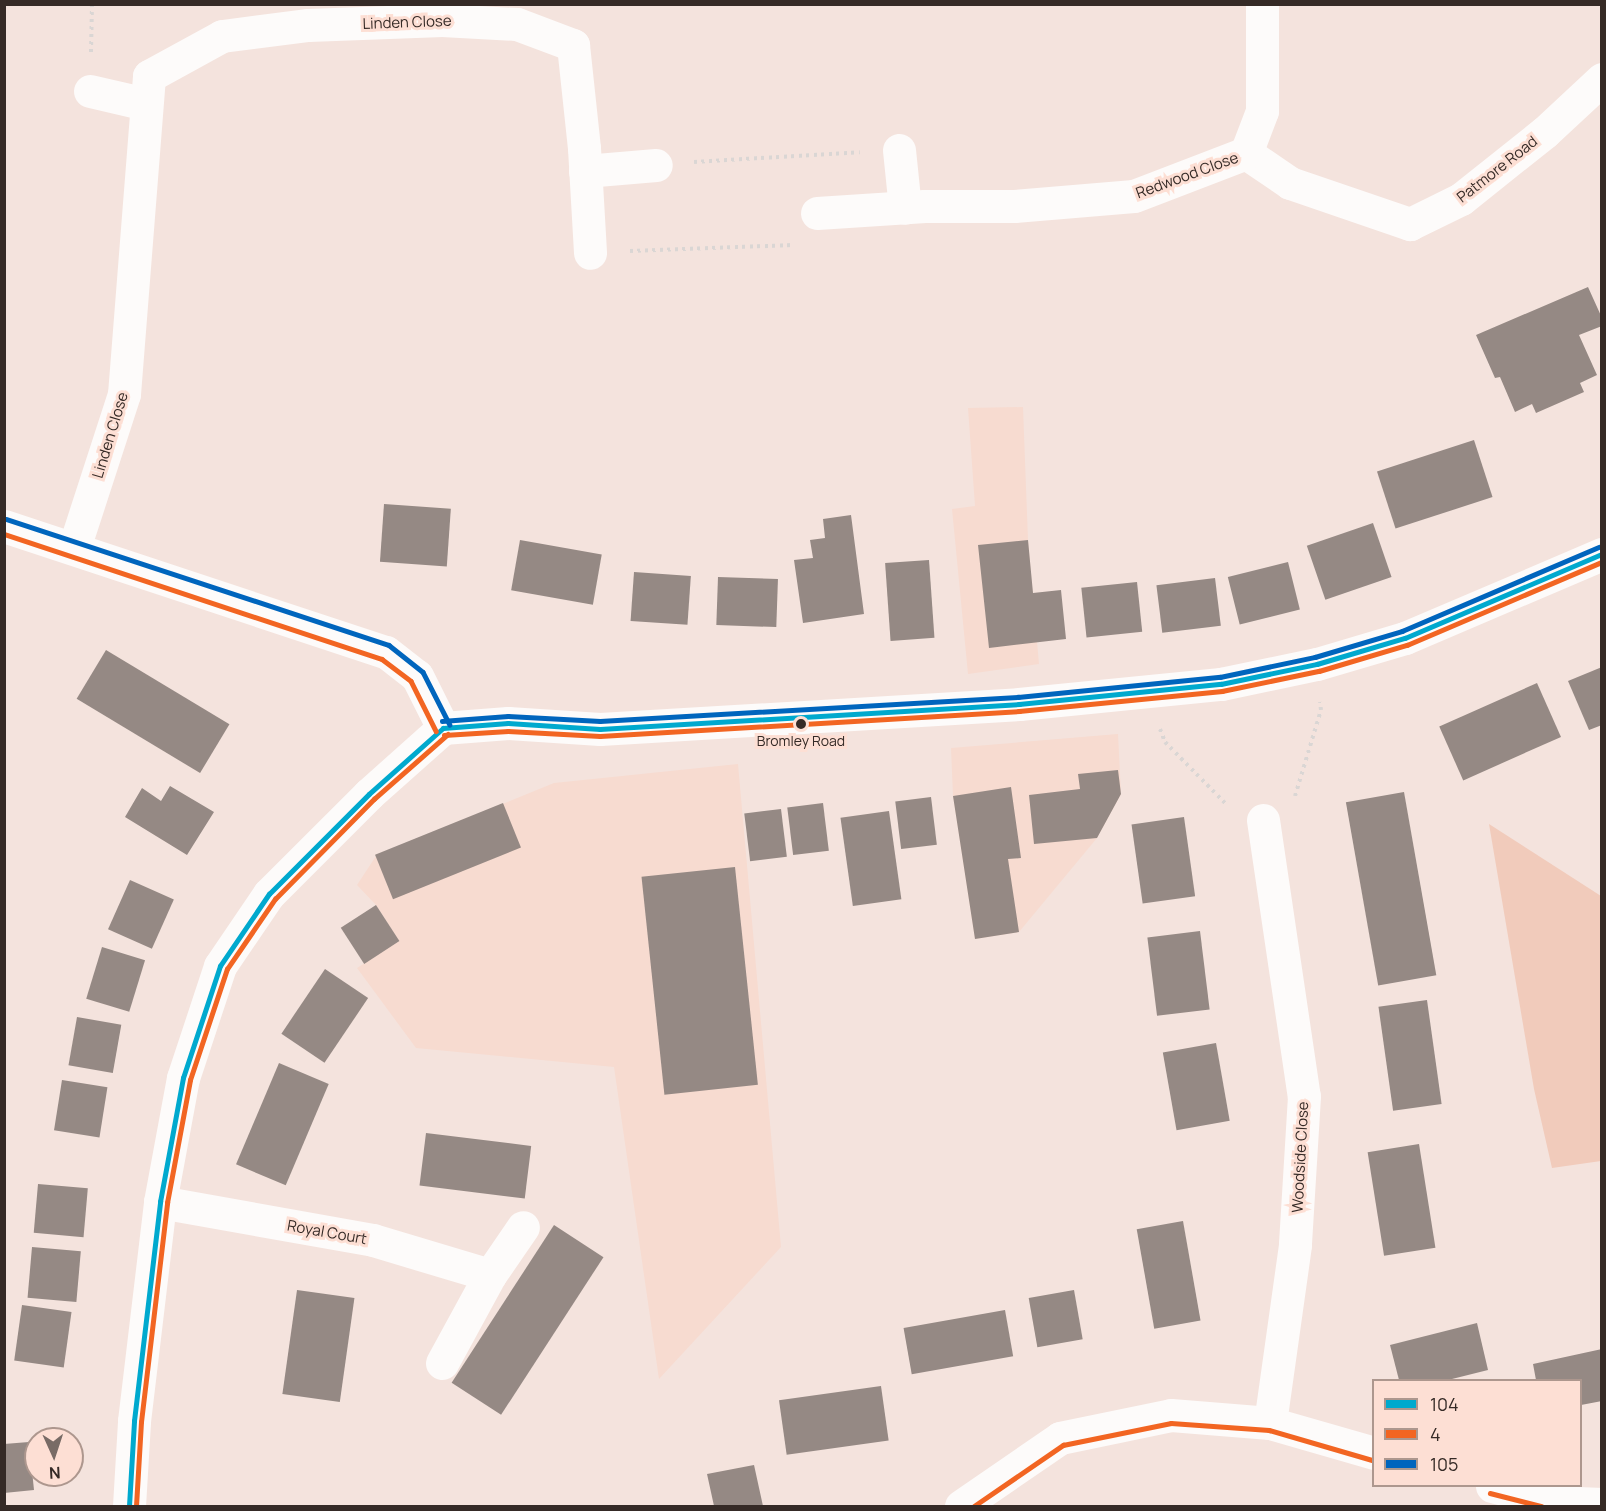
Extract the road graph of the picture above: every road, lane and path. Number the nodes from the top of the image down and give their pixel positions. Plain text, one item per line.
1 (92, 4) edge
2 (1262, 4) edge
3 (1602, 78) edge
4 (90, 92) joint
5 (146, 104) junction
6 (900, 150) joint
7 (1246, 153) junction
8 (656, 165) joint
9 (585, 171) junction
10 (905, 208) junction
11 (817, 213) joint
12 (590, 253) joint
13 (4, 526) edge
14 (74, 548) junction
15 (1602, 554) edge
16 (1317, 664) junction
17 (1146, 692) junction
18 (443, 728) junction
19 (1263, 820) junction
20 (160, 1202) junction
21 (524, 1227) dead end
22 (490, 1275) junction
23 (442, 1363) dead end
24 (1270, 1423) junction
25 (1372, 1452) edge
26 (1498, 1487) edge
27 (1602, 1504) edge
28 (129, 1506) edge
29 (961, 1506) edge

1 - 4 path
2 - 7 street, Redwood Close
3 - 7 street, Patmore Road
4 - 5 street
5 - 9 street, Linden Close
5 - 14 street, Linden Close
6 - 8 path
6 - 10 street
7 - 10 street, Redwood Close
8 - 9 street
9 - 12 street, Linden Close
10 - 11 street, Redwood Close
11 - 12 path
13 - 14 street
14 - 18 street
15 - 16 street
16 - 17 street
16 - 19 path
17 - 18 street
17 - 19 path
18 - 20 street
19 - 24 street, Woodside Close
20 - 22 street, Royal Court
20 - 28 street
21 - 22 street
22 - 23 street
24 - 25 street
24 - 29 street
26 - 27 street

